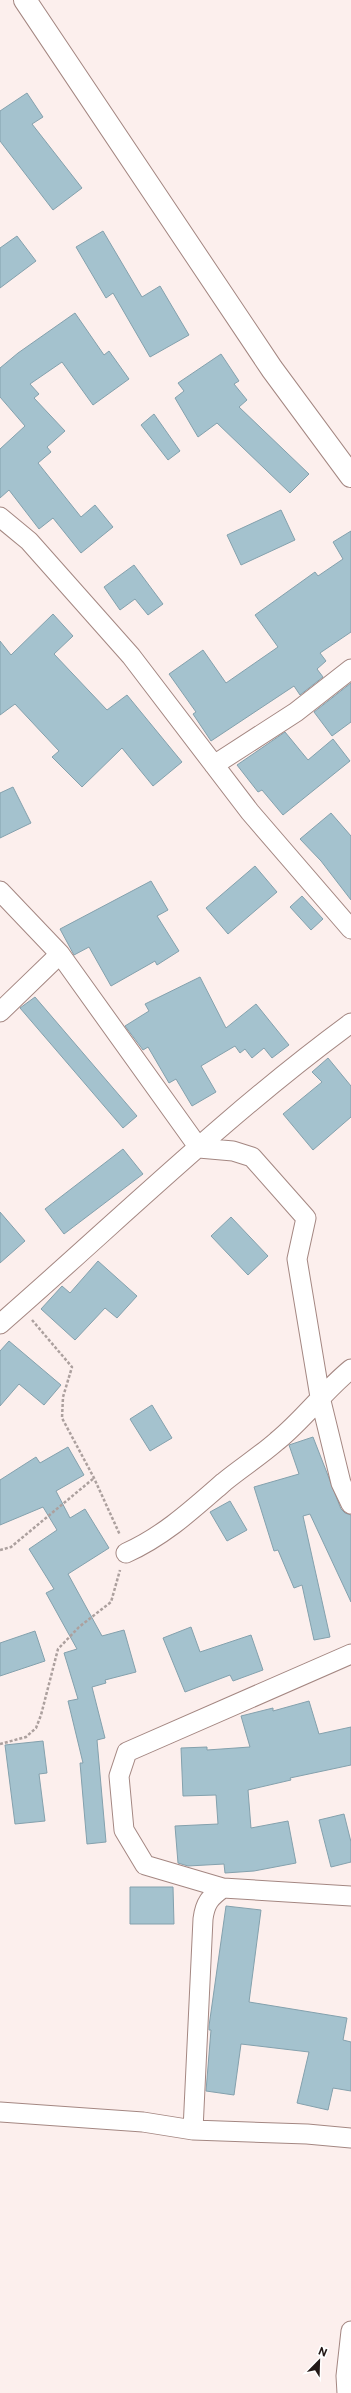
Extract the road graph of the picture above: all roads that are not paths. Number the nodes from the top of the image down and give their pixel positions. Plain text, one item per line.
1 (25, 0) edge
2 (351, 476) edge
3 (0, 517) edge
4 (351, 669) edge
5 (214, 765) junction
6 (0, 891) edge
7 (351, 929) edge
8 (60, 954) junction
9 (0, 1012) edge
10 (351, 1023) edge
11 (199, 1148) junction
12 (0, 1324) edge
13 (351, 1369) edge
14 (320, 1397) junction
15 (351, 1504) edge
16 (126, 1553) road end
17 (351, 1654) edge
18 (223, 1888) junction
19 (351, 1896) edge
20 (0, 2112) edge
21 (193, 2130) junction
22 (351, 2138) edge
23 (351, 2331) edge
24 (347, 2393) edge

1 - 2 street
3 - 5 street
4 - 5 street
5 - 7 street
6 - 8 street
8 - 9 street
8 - 11 street
10 - 11 street
11 - 12 street
11 - 14 street
13 - 14 street
14 - 15 street
14 - 16 street
17 - 18 street
18 - 19 street
18 - 21 street
20 - 21 street
21 - 22 street
23 - 24 street

